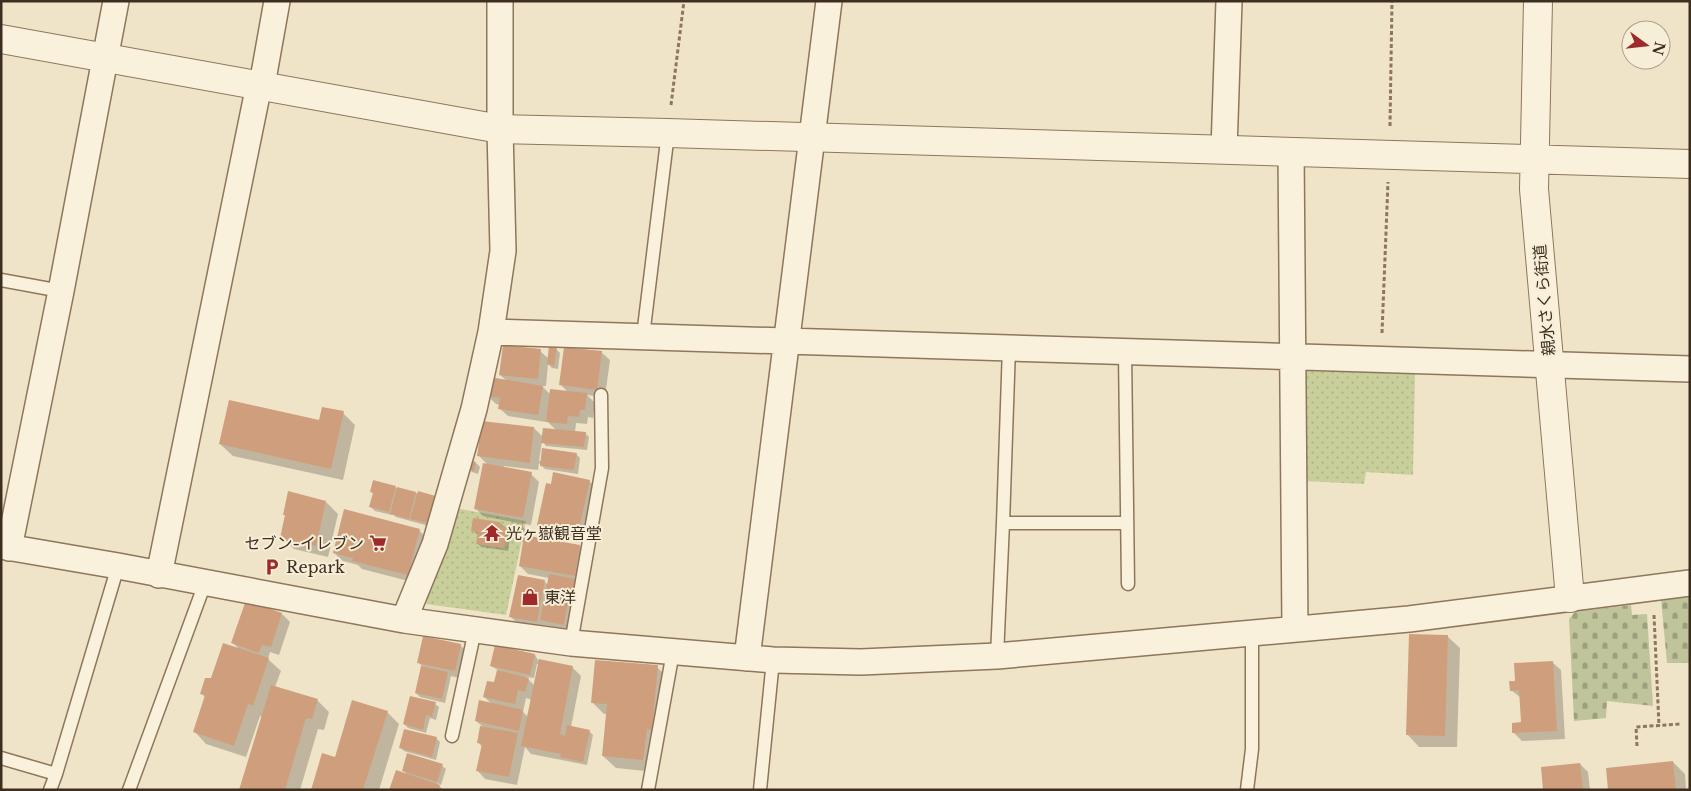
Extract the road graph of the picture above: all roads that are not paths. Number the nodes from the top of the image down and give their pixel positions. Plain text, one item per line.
1 (116, 1) edge
2 (277, 1) edge
3 (500, 1) edge
4 (829, 1) edge
5 (1229, 1) edge
6 (1538, 1) edge
7 (1, 39) edge
8 (104, 58) junction
9 (260, 85) junction
10 (500, 130) junction
11 (668, 133) junction
12 (813, 138) junction
13 (1224, 150) junction
14 (1292, 151) junction
15 (1534, 160) junction
16 (1690, 164) edge
17 (1, 280) edge
18 (61, 291) junction
19 (491, 332) junction
20 (643, 336) junction
21 (786, 342) junction
22 (1009, 347) junction
23 (1125, 352) junction
24 (1293, 357) junction
25 (1550, 364) junction
26 (1690, 369) edge
27 (602, 396) dead end
28 (1003, 523) junction
29 (1126, 524) junction
30 (5, 547) edge
31 (118, 566) junction
32 (159, 575) junction
33 (205, 582) junction
34 (1690, 582) edge
35 (1128, 584) dead end
36 (1570, 598) junction
37 (404, 620) junction
38 (1295, 629) junction
39 (475, 630) junction
40 (1252, 633) junction
41 (571, 643) junction
42 (673, 652) junction
43 (997, 656) junction
44 (747, 658) junction
45 (773, 660) junction
46 (452, 736) dead end
47 (1, 758) edge
48 (56, 774) junction
49 (50, 790) edge
50 (129, 790) edge
51 (648, 790) edge
52 (760, 790) edge
53 (1247, 790) edge

1 - 8 street
2 - 9 street
3 - 10 street
4 - 12 street
5 - 13 street
6 - 15 street, 親水さくら街道
7 - 8 street
8 - 9 street
8 - 18 street
9 - 10 street
9 - 32 street
10 - 11 street
10 - 19 street
11 - 12 street
11 - 20 lane
12 - 13 street
12 - 21 street
13 - 14 street
14 - 15 street
14 - 24 street
15 - 16 street
15 - 25 street, 親水さくら街道
17 - 18 lane
18 - 30 street
19 - 20 street
19 - 37 street
20 - 21 street
21 - 22 street
21 - 44 street
22 - 23 street
22 - 28 lane
23 - 24 street
23 - 29 lane
24 - 25 street
24 - 38 street
25 - 26 street
25 - 36 street, 親水さくら街道
27 - 41 lane
28 - 29 lane
28 - 43 lane
29 - 35 lane
30 - 31 street
31 - 32 street
31 - 48 lane
32 - 33 street
33 - 37 street
33 - 50 lane
34 - 36 street
36 - 38 street
37 - 39 street
38 - 40 street
39 - 41 street
39 - 46 lane
40 - 43 street
40 - 53 lane
41 - 42 street
42 - 44 street
42 - 51 lane
43 - 45 street
44 - 45 street
45 - 52 lane
47 - 48 lane
48 - 49 lane

